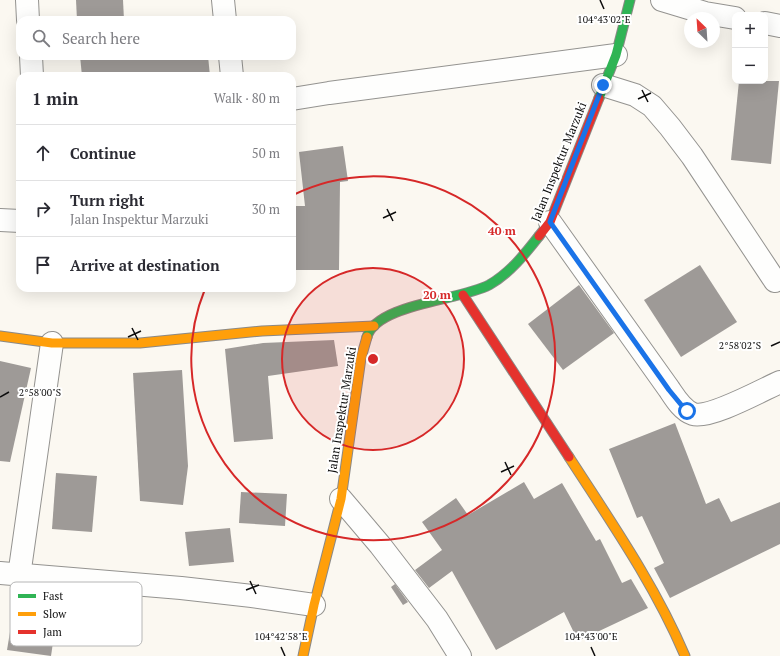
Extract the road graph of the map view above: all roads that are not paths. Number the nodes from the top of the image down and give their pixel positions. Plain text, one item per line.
1 (27, 0) edge
2 (222, 0) edge
3 (630, 0) edge
4 (662, 0) edge
5 (28, 16) edge
6 (224, 16) edge
7 (732, 18) edge
8 (768, 24) edge
9 (780, 26) edge
10 (616, 55) junction
11 (31, 60) edge
12 (230, 60) edge
13 (32, 72) edge
14 (232, 72) edge
15 (603, 85) junction
16 (296, 98) edge
17 (0, 220) edge
18 (16, 221) edge
19 (550, 222) junction
20 (775, 281) dead end
21 (463, 295) junction
22 (374, 326) junction
23 (0, 336) edge
24 (52, 343) junction
25 (780, 382) edge
26 (341, 499) junction
27 (9, 575) edge
28 (102, 582) edge
29 (142, 585) edge
30 (314, 605) junction
31 (302, 656) edge
32 (460, 656) edge
33 (685, 656) edge

1 - 5 street
2 - 6 street
3 - 10 street, Jalan Inspektur Marzuki
4 - 7 street
8 - 9 street
10 - 15 street, Jalan Inspektur Marzuki
10 - 16 street
11 - 13 street
12 - 14 street
15 - 19 street, Jalan Inspektur Marzuki
15 - 20 street
17 - 18 street
19 - 21 street, Jalan Inspektur Marzuki
19 - 25 street
21 - 22 street, Jalan Inspektur Marzuki
21 - 33 street
22 - 24 street
22 - 26 street, Jalan Inspektur Marzuki
23 - 24 street
24 - 27 street
26 - 30 street, Jalan Inspektur Marzuki
26 - 32 street
27 - 28 street
29 - 30 street
30 - 31 street, Jalan Inspektur Marzuki

